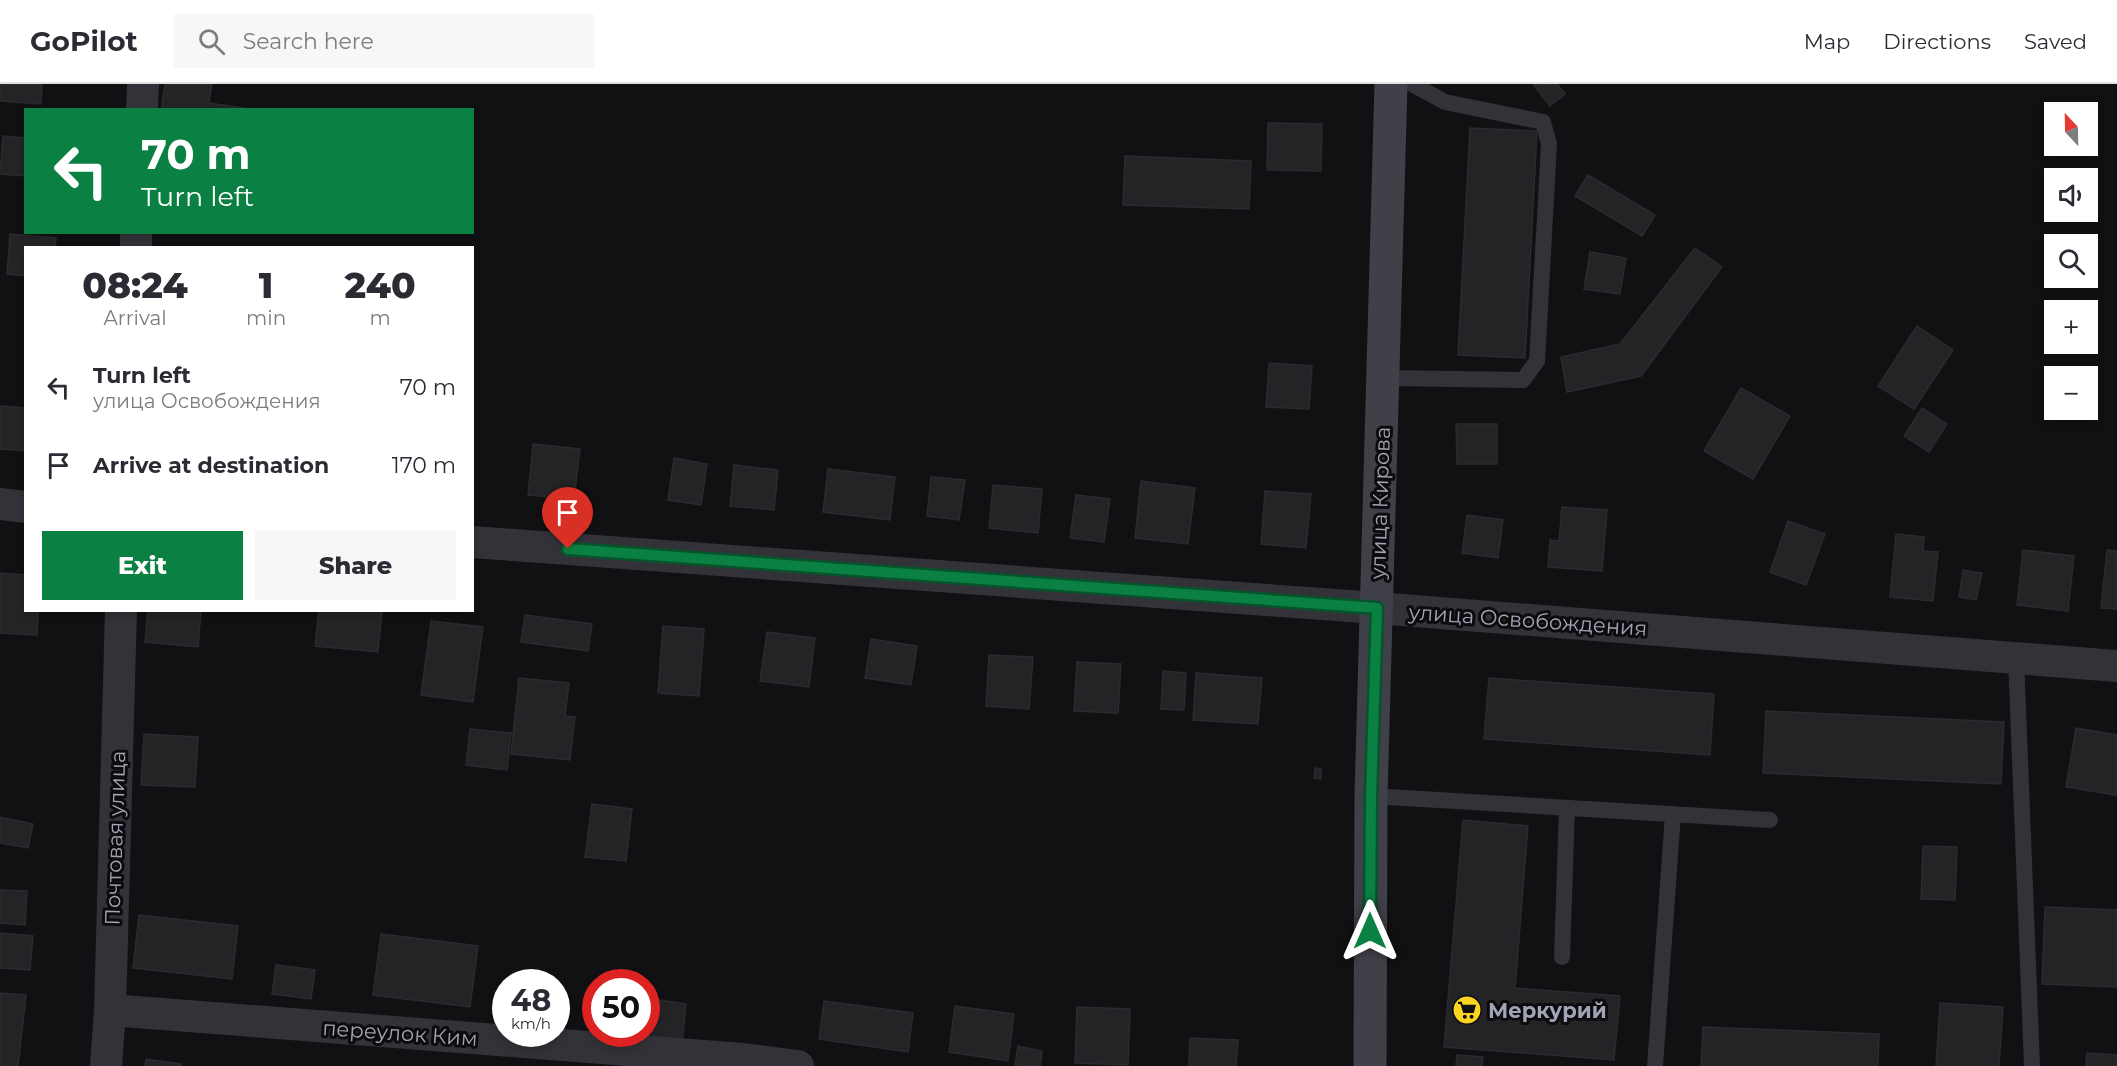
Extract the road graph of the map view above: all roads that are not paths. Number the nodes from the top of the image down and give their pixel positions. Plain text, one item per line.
1 (143, 84) edge
2 (1391, 84) edge
3 (1413, 84) edge
4 (142, 108) edge
5 (1384, 378) junction
6 (0, 504) edge
7 (24, 507) edge
8 (474, 542) edge
9 (1377, 608) junction
10 (121, 612) edge
11 (2016, 658) junction
12 (2117, 666) edge
13 (1371, 796) junction
14 (1568, 808) junction
15 (1673, 814) junction
16 (1770, 820) dead end
17 (1563, 957) dead end
18 (110, 1010) junction
19 (106, 1066) edge
20 (798, 1066) edge
21 (1370, 1066) edge
22 (1655, 1066) edge
23 (2032, 1066) edge

1 - 4 street
2 - 5 main road, улица Кирова
3 - 5 lane
5 - 9 main road, улица Кирова
6 - 7 street
8 - 9 street, улица Освобождения
9 - 11 street, улица Освобождения
9 - 13 main road, улица Кирова
10 - 18 street, Почтовая улица
11 - 12 street, улица Освобождения
11 - 23 lane
13 - 14 lane
13 - 21 main road, улица Кирова
14 - 15 lane
14 - 17 lane
15 - 16 lane
15 - 22 lane
18 - 19 street, Почтовая улица
18 - 20 street, переулок Ким

